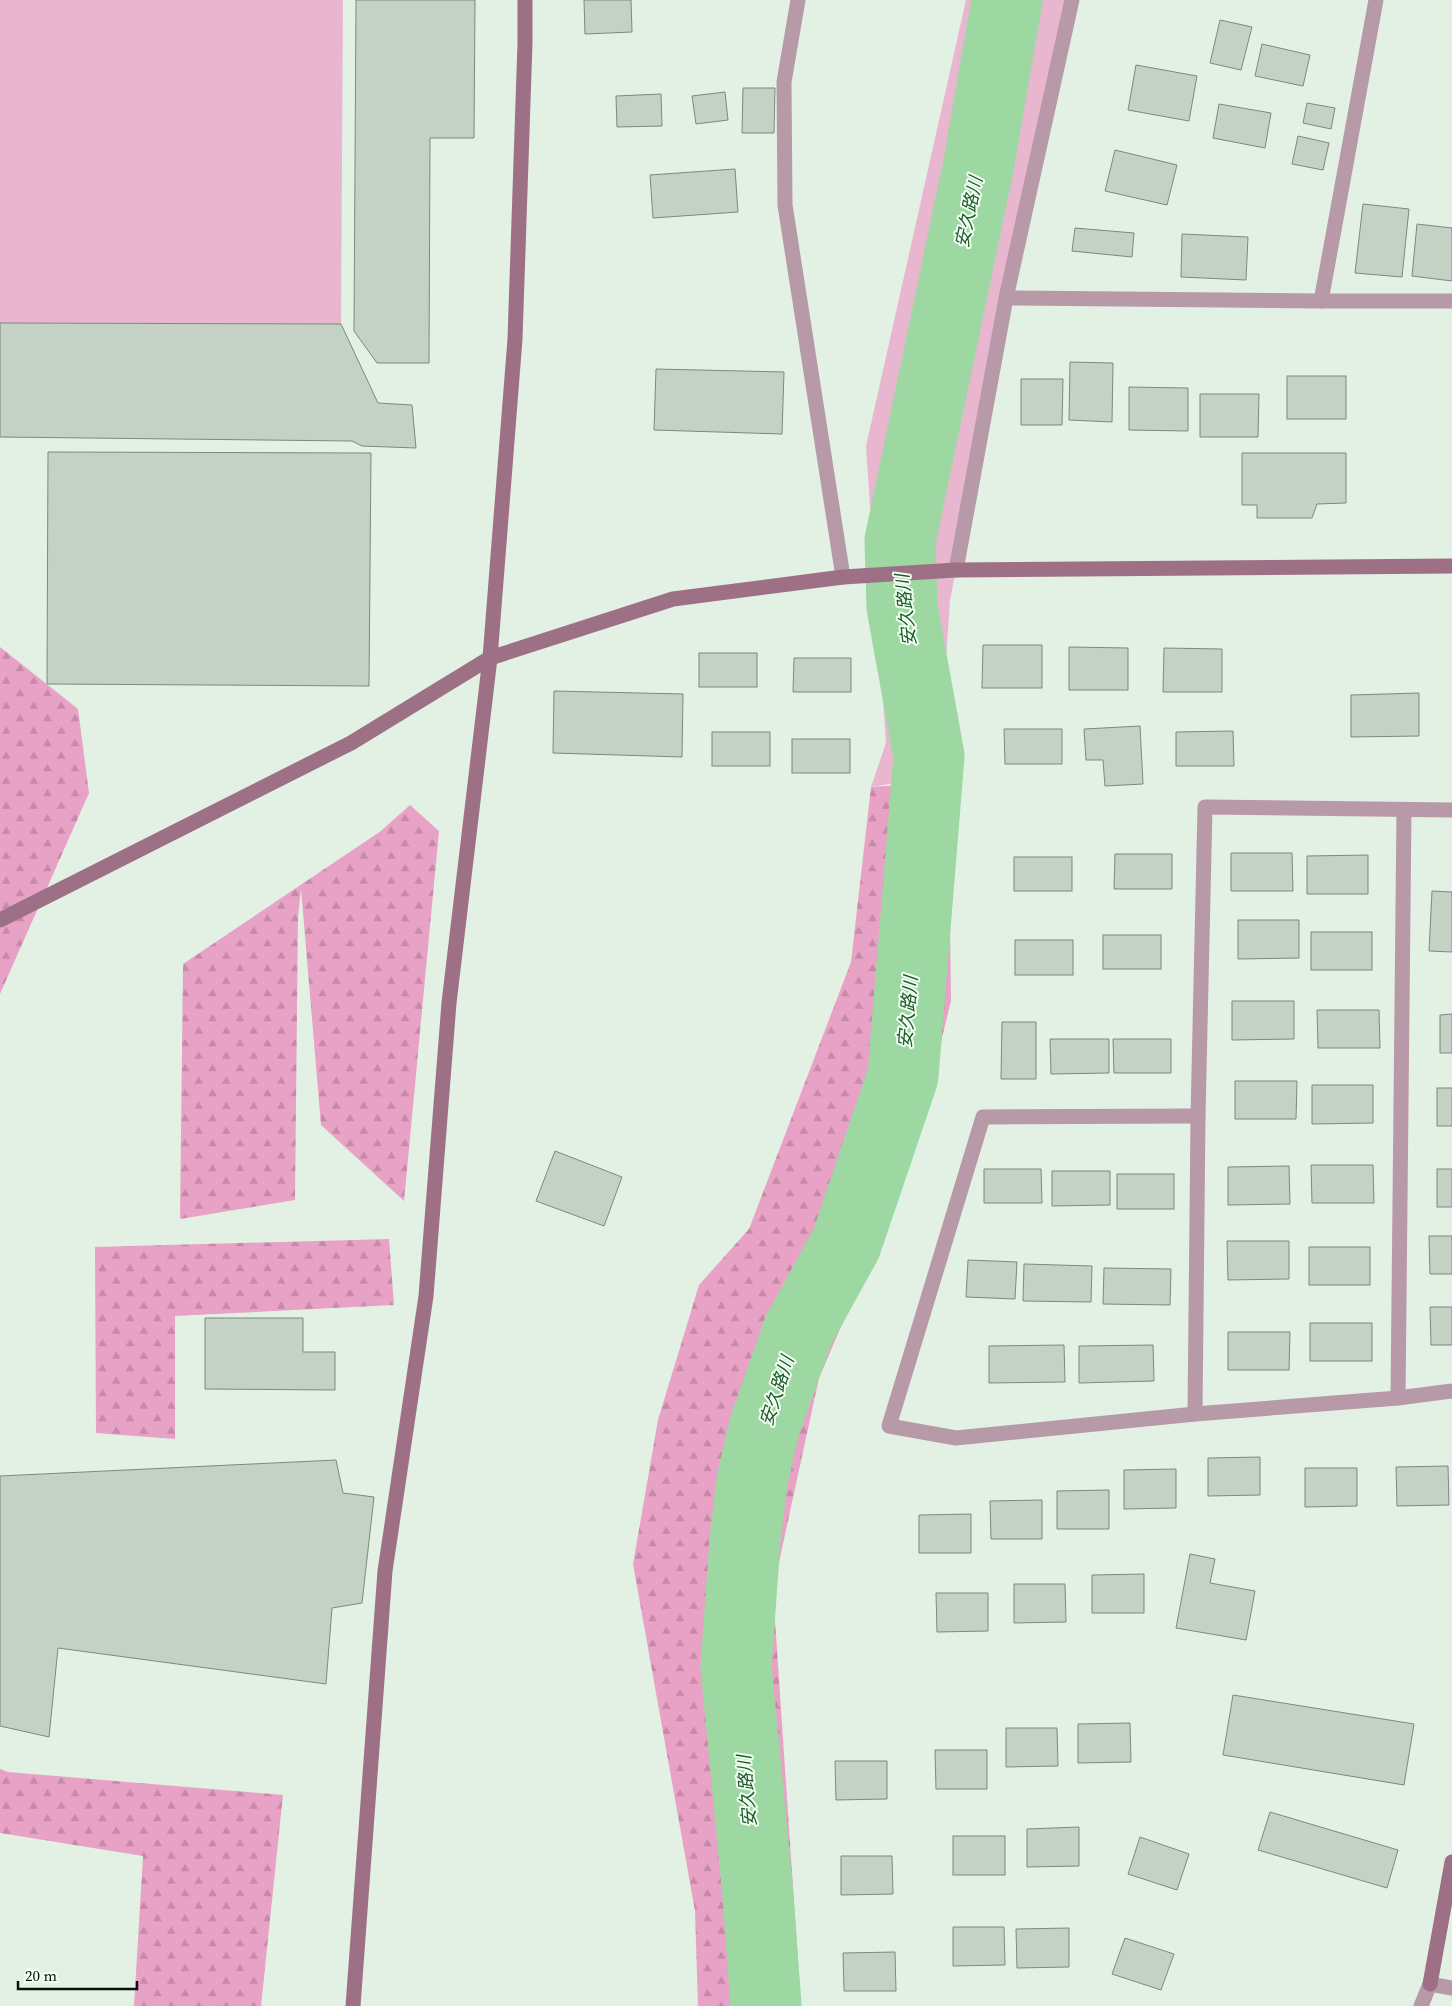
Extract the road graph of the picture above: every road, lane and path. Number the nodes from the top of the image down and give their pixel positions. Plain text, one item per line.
1 (525, 0) edge
2 (798, 0) edge
3 (1072, 0) edge
4 (1376, 0) edge
5 (1006, 298) junction
6 (1321, 301) junction
7 (1452, 301) edge
8 (1452, 566) edge
9 (956, 570) junction
10 (843, 577) junction
11 (490, 658) junction
12 (1404, 810) junction
13 (1452, 810) edge
14 (0, 920) edge
15 (1198, 1116) junction
16 (1452, 1391) edge
17 (1398, 1398) junction
18 (1195, 1414) junction
19 (1452, 1862) edge
20 (1430, 1984) junction
21 (1452, 1988) edge
22 (353, 2006) edge
23 (1421, 2006) edge

1 - 11 street
2 - 10 street
3 - 5 street
4 - 6 street
5 - 6 street
5 - 9 street
6 - 7 street
8 - 9 street
9 - 10 street
10 - 11 street
11 - 14 street
11 - 22 street
12 - 13 street
12 - 15 street
12 - 17 street
15 - 18 street
15 - 18 street
16 - 17 street
17 - 18 street
19 - 20 street
20 - 21 street
20 - 23 street

